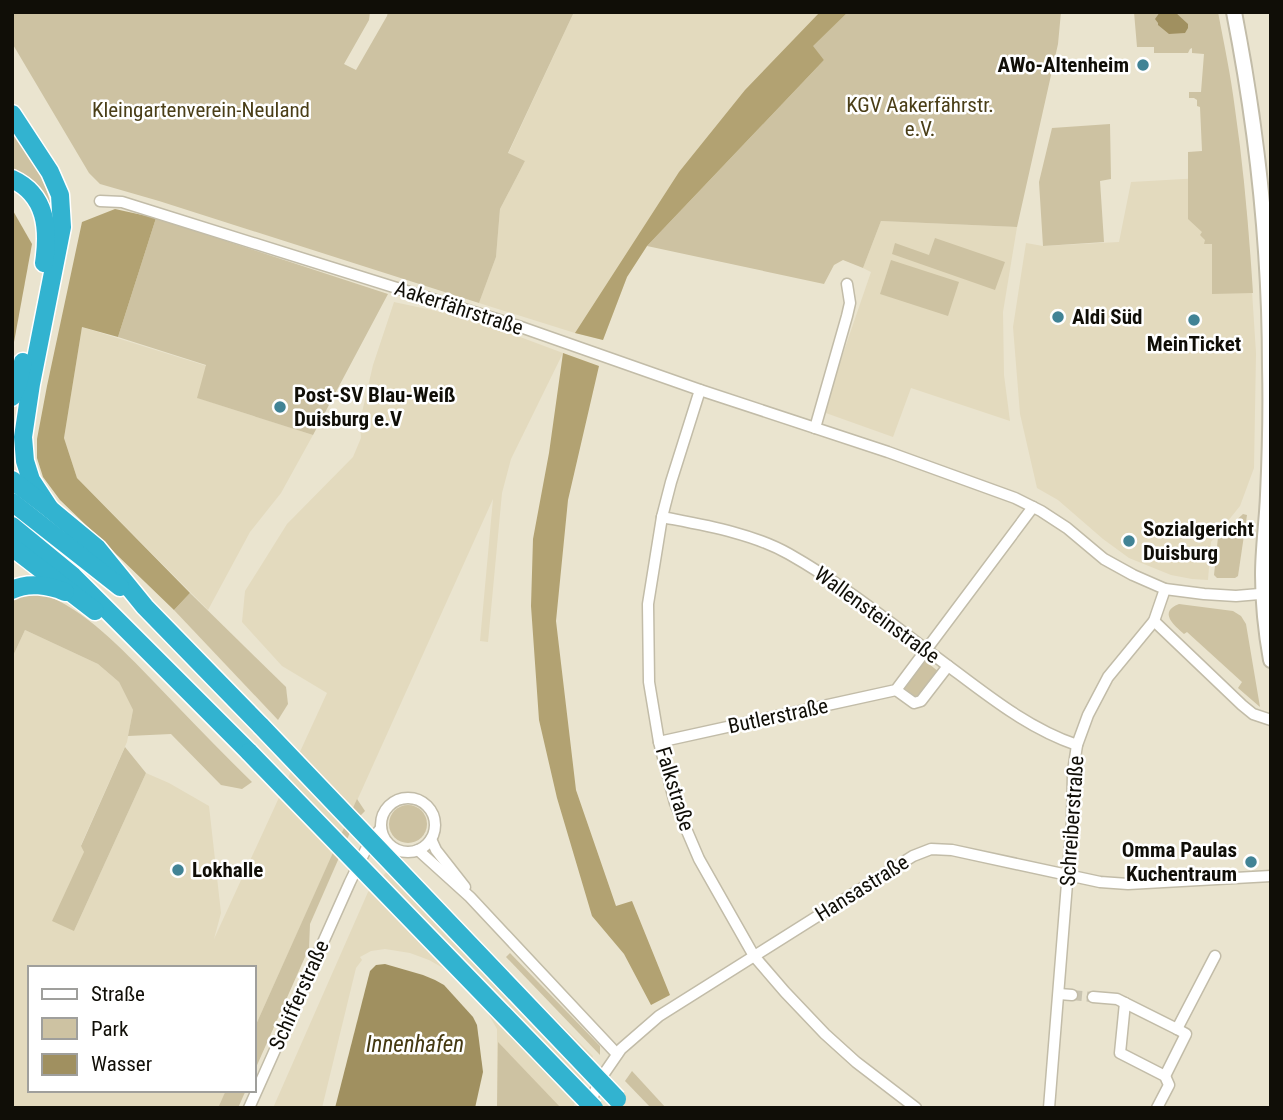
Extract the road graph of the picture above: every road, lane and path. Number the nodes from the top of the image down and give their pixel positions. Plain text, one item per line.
1 (1234, 12) edge
2 (12, 114) edge
3 (12, 179) edge
4 (100, 201) dead end
5 (847, 284) dead end
6 (700, 390) junction
7 (12, 397) edge
8 (815, 428) junction
9 (12, 480) edge
10 (12, 502) edge
11 (1033, 507) junction
12 (50, 509) junction
13 (662, 517) junction
14 (12, 526) edge
15 (12, 547) edge
16 (1165, 589) junction
17 (12, 590) edge
18 (1267, 594) edge
19 (77, 598) junction
20 (145, 607) junction
21 (1154, 621) junction
22 (140, 644) junction
23 (926, 650) junction
24 (1271, 660) edge
25 (948, 666) junction
26 (896, 690) junction
27 (1269, 720) edge
28 (659, 741) junction
29 (1077, 746) junction
30 (381, 828) junction
31 (431, 839) junction
32 (389, 844) junction
33 (418, 850) junction
34 (1068, 875) junction
35 (1271, 876) edge
36 (350, 882) junction
37 (470, 897) junction
38 (754, 956) junction
39 (1215, 956) dead end
40 (1059, 994) junction
41 (1072, 995) tunnel mouth
42 (1093, 997) tunnel mouth
43 (1125, 1003) junction
44 (1178, 1029) junction
45 (617, 1054) junction
46 (1165, 1076) junction
47 (622, 1103) edge
48 (249, 1108) edge
49 (588, 1108) edge
50 (594, 1108) edge
51 (916, 1108) edge
52 (1049, 1108) edge
53 (1157, 1108) edge

1 - 18 main road
2 - 12 highway
3 - 7 highway
4 - 6 street, Aakerfährstraße
5 - 8 street
6 - 8 street, Aakerfährstraße
6 - 13 street, Falkstraße
8 - 11 street, Aakerfährstraße
9 - 12 highway
10 - 20 highway
11 - 16 street, Aakerfährstraße
11 - 23 street
12 - 20 highway
13 - 23 street, Wallensteinstraße
13 - 28 street, Falkstraße
14 - 22 highway
15 - 19 highway
16 - 18 street, Aakerfährstraße
16 - 21 street, Schreiberstraße
17 - 19 highway
18 - 24 main road
19 - 22 highway
20 - 47 highway, bridge
21 - 27 street
21 - 29 street, Schreiberstraße
22 - 50 highway, bridge
23 - 25 street, Wallensteinstraße
23 - 26 street
25 - 26 street, Butlerstraße
25 - 29 street, Wallensteinstraße
26 - 28 street, Butlerstraße
28 - 38 street, Falkstraße
29 - 34 street, Schreiberstraße
30 - 31 street, Schifferstraße
30 - 32 street
30 - 36 street, Schifferstraße
31 - 33 street
31 - 37 street, Schifferstraße
32 - 33 street
32 - 36 street, Schifferstraße
33 - 37 street, Schifferstraße
34 - 35 street, Hansastraße
34 - 38 street, Hansastraße
34 - 40 street, Schreiberstraße
36 - 48 street, Schifferstraße
37 - 45 street, Schifferstraße
38 - 45 street, Hansastraße
38 - 51 street, Falkstraße
39 - 44 street
40 - 41 street
40 - 52 street, Schreiberstraße
42 - 43 street
43 - 44 street
43 - 46 street
44 - 46 street
45 - 49 street, Hansastraße
46 - 53 street

